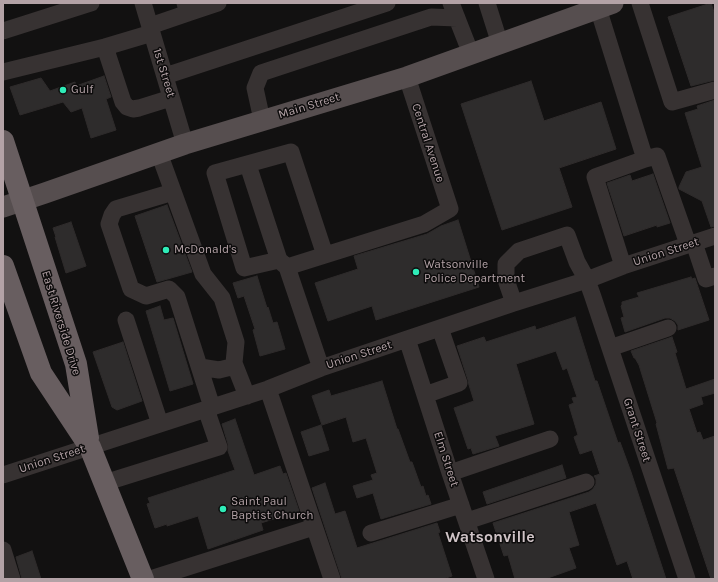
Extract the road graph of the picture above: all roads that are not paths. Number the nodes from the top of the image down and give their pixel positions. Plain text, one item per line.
1 (91, 3) edge
2 (143, 3) edge
3 (218, 3) edge
4 (387, 3) edge
5 (487, 3) edge
6 (640, 3) edge
7 (606, 6) edge
8 (187, 8) edge
9 (454, 11) edge
10 (151, 29) junction
11 (3, 30) edge
12 (500, 44) junction
13 (105, 47) junction
14 (471, 54) junction
15 (3, 72) edge
16 (165, 76) junction
17 (407, 77) junction
18 (715, 90) edge
19 (171, 98) junction
20 (262, 120) junction
21 (3, 141) edge
22 (185, 144) junction
23 (159, 153) junction
24 (651, 158) junction
25 (248, 165) junction
26 (173, 192) junction
27 (13, 204) edge
28 (715, 236) edge
29 (691, 243) junction
30 (325, 255) junction
31 (283, 263) junction
32 (3, 266) edge
33 (623, 266) junction
34 (715, 276) edge
35 (587, 280) junction
36 (514, 303) junction
37 (126, 320) dead end
38 (440, 328) junction
39 (668, 328) dead end
40 (408, 339) junction
41 (610, 348) junction
42 (235, 366) junction
43 (200, 367) junction
44 (321, 368) junction
45 (268, 389) junction
46 (425, 395) junction
47 (247, 396) junction
48 (209, 408) junction
49 (160, 424) junction
50 (550, 439) dead end
51 (90, 447) junction
52 (450, 473) junction
53 (3, 475) edge
54 (586, 482) dead end
55 (104, 483) junction
56 (461, 505) junction
57 (467, 521) junction
58 (314, 527) junction
59 (371, 533) dead end
60 (3, 550) edge
61 (12, 579) edge
62 (143, 579) edge
63 (150, 579) edge
64 (332, 579) edge
65 (486, 579) edge
66 (687, 579) edge

1 - 11 street
2 - 10 street, 1st Street
3 - 8 street
4 - 16 street
5 - 12 street
6 - 18 street
7 - 12 main road, Main Street
7 - 24 street
8 - 10 street
9 - 14 street
9 - 20 street
10 - 13 street
10 - 16 street, 1st Street
12 - 14 main road, Main Street
13 - 15 street
13 - 19 street
14 - 17 main road, Main Street
16 - 19 street, 1st Street
17 - 20 main road, Main Street
17 - 30 street, Central Avenue
19 - 22 street, 1st Street
20 - 22 main road, Main Street
21 - 27 highway, East Riverside Drive
22 - 23 main road, Main Street
23 - 26 street
23 - 27 main road, Main Street
24 - 29 street
24 - 33 street
25 - 30 street
25 - 31 street
25 - 31 street
26 - 42 street
26 - 43 street
27 - 51 highway, East Riverside Drive
28 - 29 street, Union Street
29 - 33 street, Union Street
29 - 34 street
30 - 31 street
31 - 44 street
32 - 51 highway, East Riverside Drive
33 - 35 street, Union Street
35 - 36 street, Union Street
35 - 36 street, Grant Street
35 - 41 street, Grant Street
36 - 38 street, Union Street
37 - 49 street
38 - 40 street, Union Street
38 - 46 street
39 - 41 street
40 - 44 street, Union Street
40 - 46 street, Elm Street
41 - 66 street, Grant Street
42 - 43 street
42 - 47 street
43 - 48 street
44 - 45 street, Union Street
45 - 47 street, Union Street
45 - 58 street
46 - 52 street, Elm Street
47 - 48 street, Union Street
48 - 49 street, Union Street
48 - 55 street
49 - 51 street, Union Street
50 - 52 street
51 - 53 street, Union Street
51 - 55 highway, East Riverside Drive
52 - 56 street, Elm Street
54 - 57 street
55 - 62 highway, East Riverside Drive
56 - 57 street, Elm Street
56 - 59 street
57 - 65 street, Elm Street
58 - 63 street
58 - 64 street
60 - 61 street

